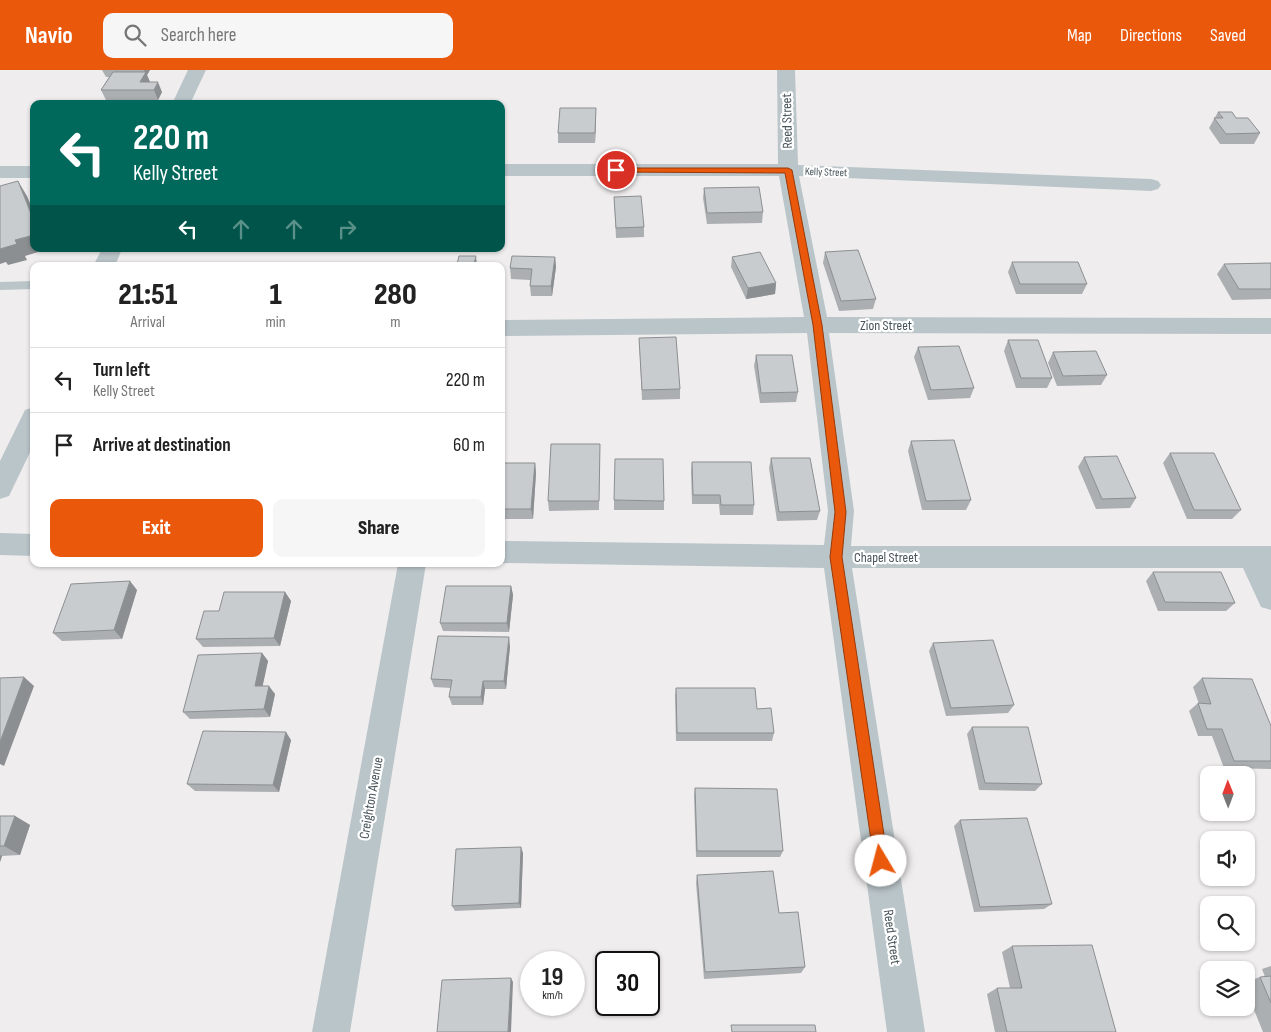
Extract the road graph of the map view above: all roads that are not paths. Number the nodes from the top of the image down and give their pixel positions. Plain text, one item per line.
1 (197, 70) edge
2 (786, 70) edge
3 (182, 100) edge
4 (505, 170) edge
5 (788, 170) junction
6 (0, 172) edge
7 (30, 172) edge
8 (1151, 185) dead end
9 (30, 285) edge
10 (0, 286) edge
11 (817, 325) junction
12 (1271, 326) edge
13 (505, 328) edge
14 (30, 424) edge
15 (2, 481) edge
16 (0, 544) edge
17 (30, 545) edge
18 (505, 552) edge
19 (836, 557) junction
20 (1261, 557) edge
21 (411, 567) edge
22 (1271, 598) edge
23 (331, 1032) edge
24 (906, 1032) edge

1 - 3 street
2 - 5 street, Reed Street
4 - 5 street, Kelly Street
5 - 8 street, Kelly Street
5 - 11 street, Reed Street
6 - 7 street
9 - 10 lane
11 - 12 street, Zion Street
11 - 13 street, Zion Street
11 - 19 street, Reed Street
14 - 15 street
16 - 17 street
18 - 19 street, Chapel Street
19 - 20 street, Chapel Street
19 - 24 street, Reed Street
20 - 22 street
21 - 23 street, Creighton Avenue

